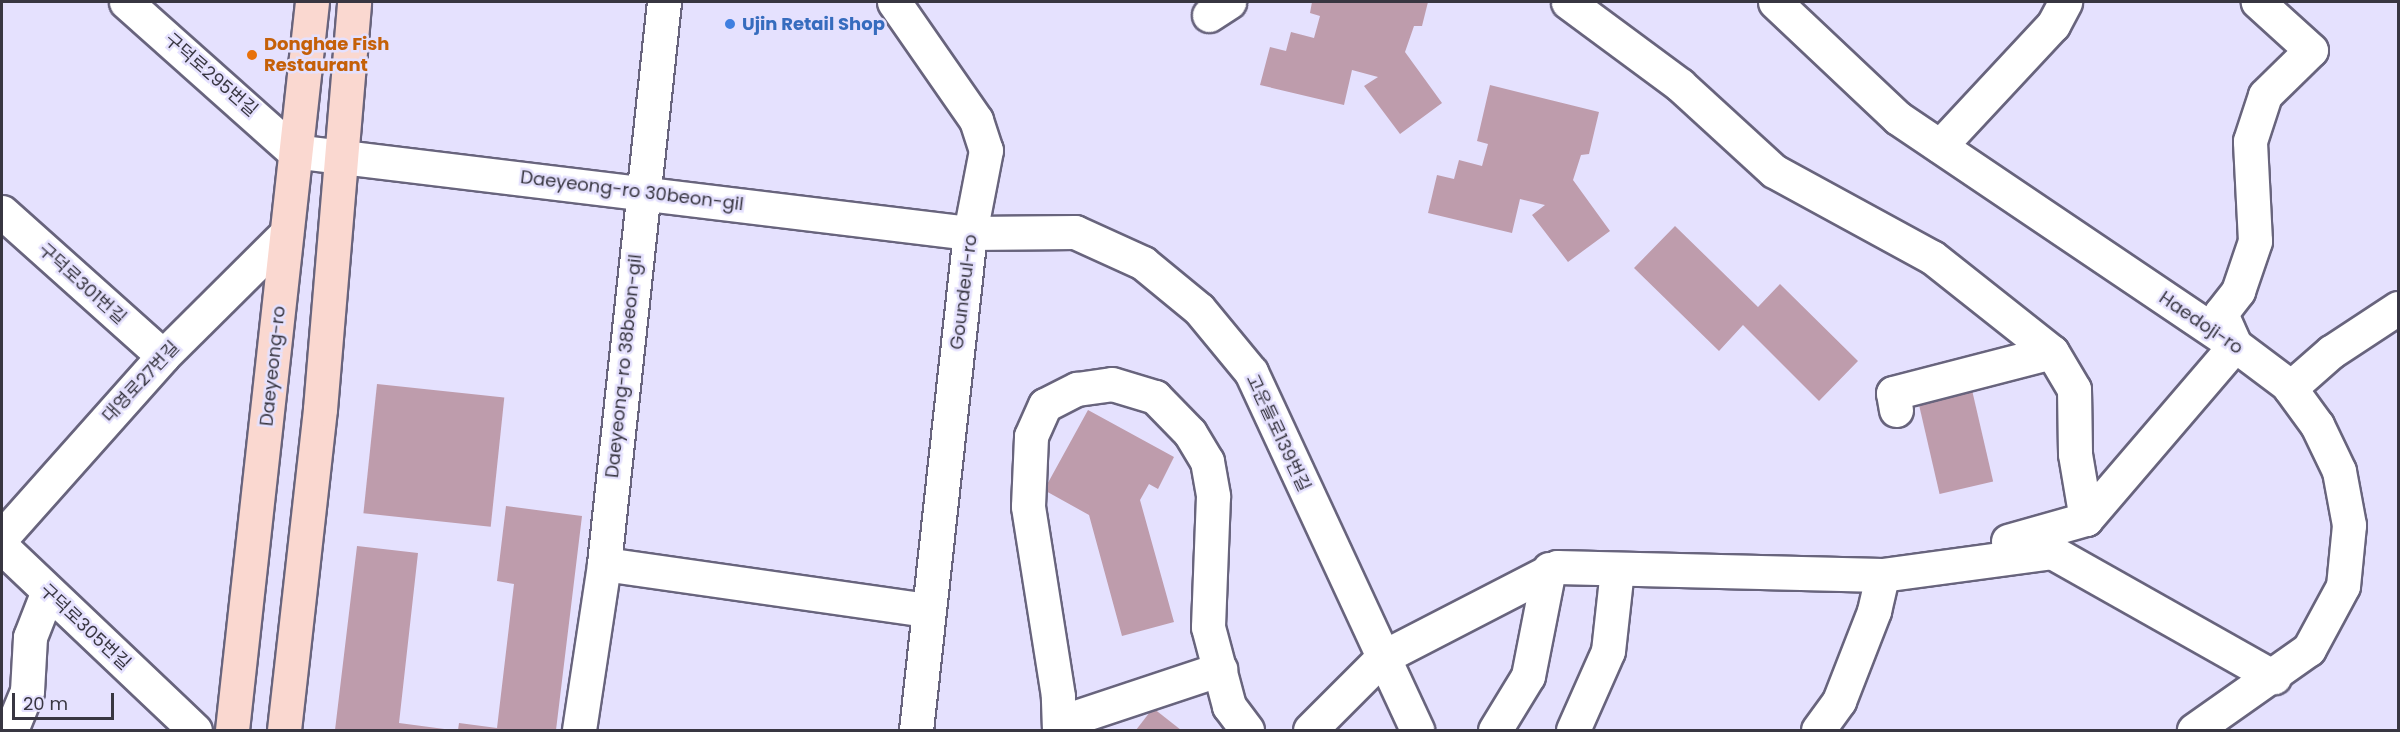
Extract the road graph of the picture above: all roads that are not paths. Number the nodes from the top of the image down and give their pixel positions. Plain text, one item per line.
1 (126, 2) edge
2 (312, 2) edge
3 (354, 2) edge
4 (664, 2) edge
5 (894, 2) edge
6 (1568, 2) edge
7 (1775, 2) edge
8 (2065, 2) edge
9 (2258, 2) edge
10 (1940, 146) junction
11 (293, 151) junction
12 (342, 157) junction
13 (641, 192) junction
14 (2, 212) edge
15 (970, 233) junction
16 (286, 234) junction
17 (2398, 308) edge
18 (2235, 345) junction
19 (2052, 351) junction
20 (163, 356) junction
21 (2290, 388) junction
22 (1896, 410) dead end
23 (2086, 519) junction
24 (2, 537) edge
25 (2, 547) edge
26 (604, 564) junction
27 (1549, 569) junction
28 (1617, 570) junction
29 (1882, 575) junction
30 (48, 591) junction
31 (929, 610) junction
32 (1383, 657) junction
33 (1220, 669) junction
34 (2274, 677) junction
35 (1060, 726) edge
36 (11, 730) edge
37 (195, 730) edge
38 (232, 730) edge
39 (284, 730) edge
40 (579, 730) edge
41 (916, 730) edge
42 (1246, 730) edge
43 (1310, 730) edge
44 (1417, 730) edge
45 (1495, 730) edge
46 (1573, 730) edge
47 (1818, 730) edge
48 (2194, 730) edge

1 - 11 street, 구덕로295번길
2 - 11 main road, Daeyeong-ro
3 - 12 main road
4 - 13 street, Daeyeong-ro 38beon-gil
5 - 15 street, Goundeul-ro
6 - 19 street
7 - 10 street, Haedoji-ro
8 - 10 street
9 - 18 street
10 - 18 street, Haedoji-ro
11 - 12 street, Daeyeong-ro 30beon-gil
11 - 16 main road, Daeyeong-ro
12 - 13 street, Daeyeong-ro 30beon-gil
12 - 39 main road
13 - 15 street, Daeyeong-ro 30beon-gil
13 - 26 street, Daeyeong-ro 38beon-gil
14 - 20 street, 구덕로301번길
15 - 31 street, Goundeul-ro
15 - 32 street, 고운들로139번길
16 - 20 street, 대영로27번길
16 - 38 main road, Daeyeong-ro
17 - 21 street
18 - 21 street, Haedoji-ro
18 - 23 street
19 - 22 street
19 - 23 street
20 - 24 street, 대영로27번길
21 - 34 street, Haedoji-ro
23 - 29 street
25 - 30 street, 구덕로305번길
26 - 31 street
26 - 40 street, Daeyeong-ro 38beon-gil
27 - 28 street
27 - 32 street
27 - 45 street
28 - 29 street
28 - 46 street
29 - 34 street
29 - 47 street
30 - 36 street
30 - 37 street, 구덕로305번길
31 - 41 street, Goundeul-ro
32 - 43 street
32 - 44 street, 고운들로139번길
33 - 35 street
33 - 35 street
33 - 42 street
34 - 48 street, Haedoji-ro

